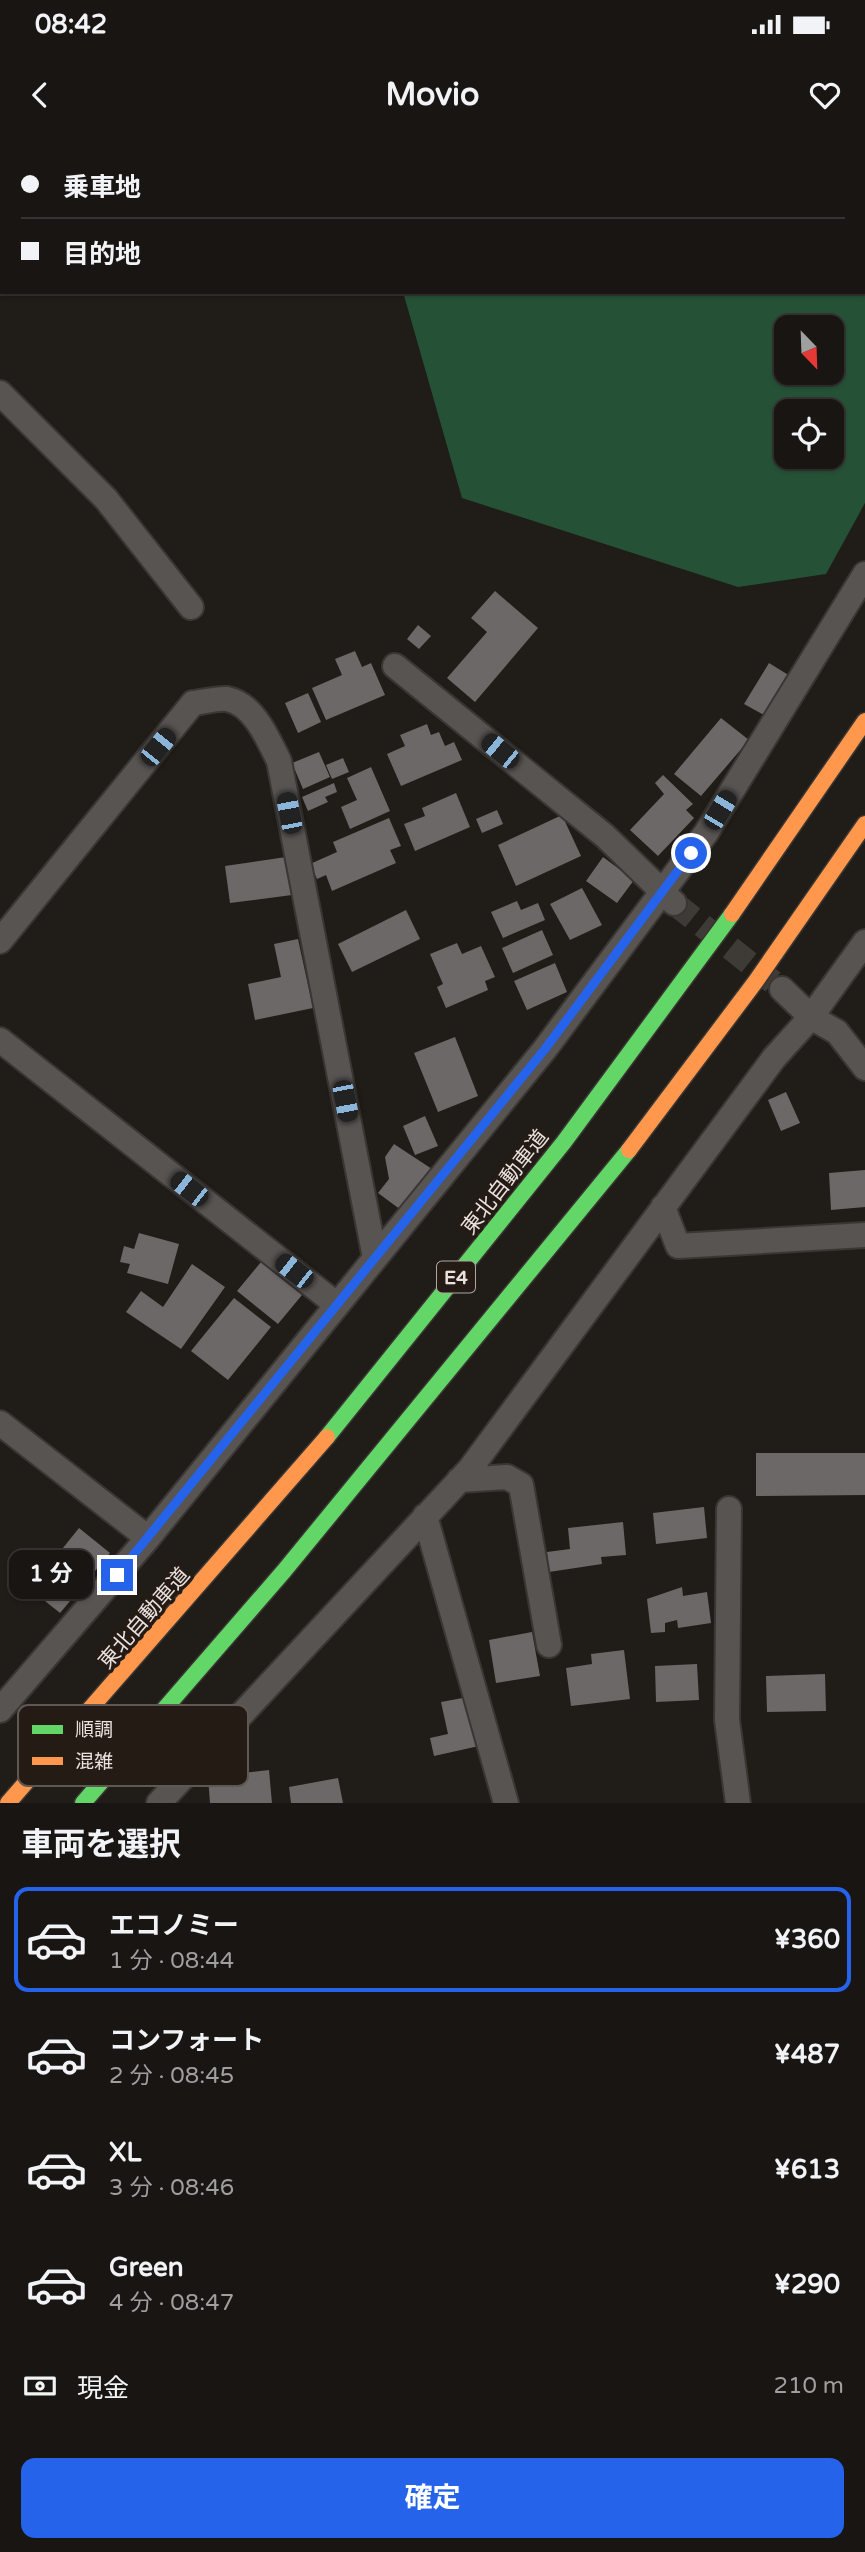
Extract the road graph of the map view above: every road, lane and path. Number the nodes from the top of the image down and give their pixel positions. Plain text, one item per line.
1 (0, 393) edge
2 (865, 574) edge
3 (191, 607) dead end
4 (395, 666) dead end
5 (865, 721) edge
6 (865, 824) edge
7 (668, 898) junction
8 (0, 941) edge
9 (865, 942) edge
10 (782, 989) tunnel mouth
11 (811, 1017) junction
12 (0, 1040) edge
13 (865, 1068) edge
14 (663, 1207) junction
15 (864, 1235) edge
16 (375, 1258) junction
17 (336, 1304) junction
18 (0, 1423) edge
19 (459, 1480) junction
20 (729, 1509) dead end
21 (425, 1516) junction
22 (148, 1538) junction
23 (549, 1645) dead end
24 (94, 1705) edge
25 (167, 1705) edge
26 (248, 1707) edge
27 (0, 1710) edge
28 (23, 1786) edge
29 (98, 1786) edge
30 (175, 1786) edge
31 (8, 1803) edge
32 (83, 1803) edge
33 (159, 1803) edge
34 (506, 1803) edge
35 (738, 1803) edge

1 - 3 street
2 - 7 street
4 - 7 street
5 - 24 highway, 東北自動車道 / E4
6 - 25 highway
7 - 16 street
8 - 16 street
9 - 11 street
10 - 11 street
11 - 13 street
11 - 14 street
12 - 17 street
14 - 15 street
14 - 19 street
16 - 17 street
17 - 22 street
18 - 22 street
19 - 21 street
19 - 23 street
20 - 35 street
21 - 26 street
21 - 34 street
22 - 27 street
28 - 31 highway, 東北自動車道 / E4
29 - 32 highway
30 - 33 street

